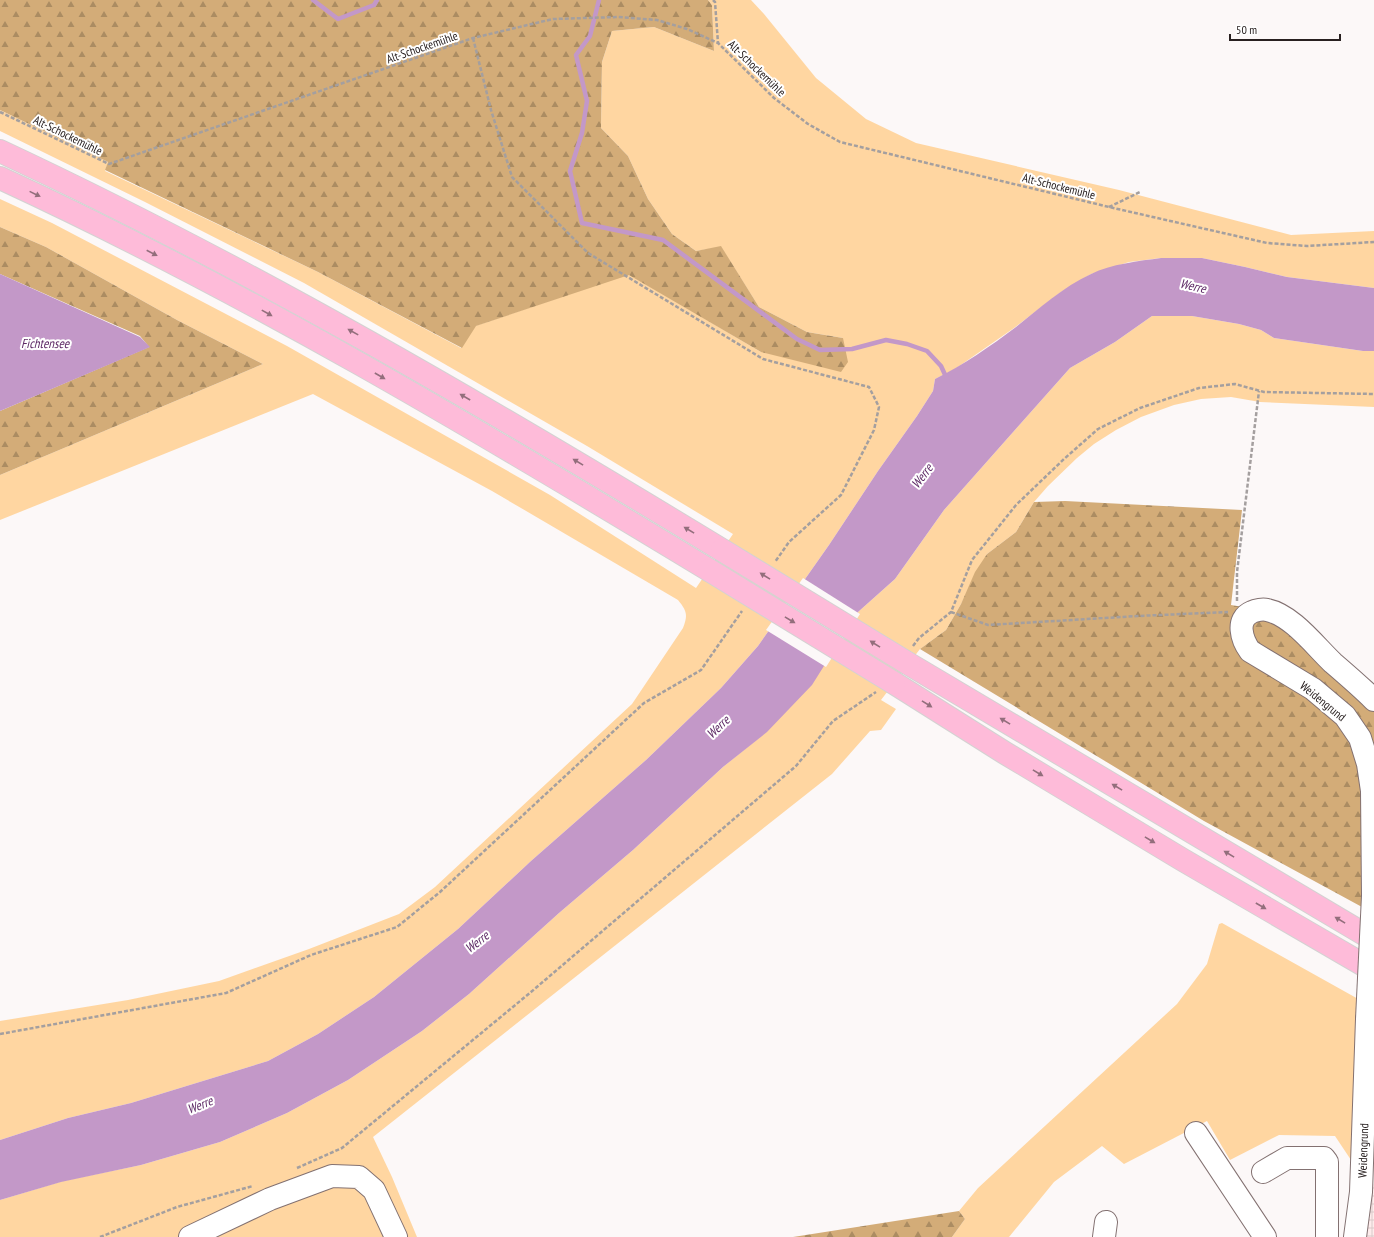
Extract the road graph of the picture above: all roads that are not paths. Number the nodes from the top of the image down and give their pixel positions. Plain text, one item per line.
1 (0, 151) edge
2 (0, 178) edge
3 (1374, 700) edge
4 (1374, 940) edge
5 (1374, 971) edge
6 (1196, 1133) dead end
7 (1263, 1172) dead end
8 (391, 1233) edge
9 (190, 1237) edge
10 (1265, 1237) edge
11 (1327, 1237) edge
12 (1355, 1237) edge

4 -> 1 highway, bridge
2 -> 5 highway, bridge
3 - 12 street, Weidengrund, bridge
6 - 10 street
7 - 11 street
8 - 9 street

